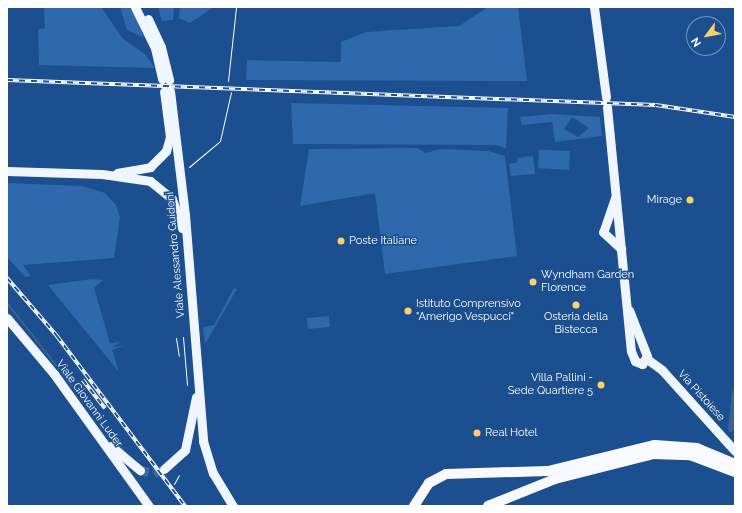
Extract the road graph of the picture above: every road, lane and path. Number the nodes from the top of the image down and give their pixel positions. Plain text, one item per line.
1 (135, 7) edge
2 (142, 7) edge
3 (594, 7) edge
4 (606, 97) dead end
5 (607, 107) dead end
6 (7, 172) edge
7 (102, 174) junction
8 (616, 194) junction
9 (605, 223) junction
10 (620, 228) junction
11 (611, 239) junction
12 (622, 249) junction
13 (188, 271) junction
14 (629, 310) junction
15 (7, 318) edge
16 (647, 358) junction
17 (198, 370) junction
18 (54, 374) junction
19 (735, 451) edge
20 (735, 464) edge
21 (164, 469) tunnel mouth
22 (140, 470) tunnel mouth
23 (735, 472) edge
24 (416, 502) edge
25 (149, 506) edge
26 (233, 506) edge
27 (408, 506) edge
28 (488, 506) edge

1 - 2 main road
3 - 4 main road
5 - 8 main road
6 - 7 main road
7 - 13 main road
7 - 13 main road, Viale Alessandro Guidoni
8 - 9 main road
8 - 10 main road
9 - 10 main road
9 - 11 main road
10 - 11 main road
10 - 12 main road
11 - 12 main road
12 - 14 main road
13 - 17 main road, Viale Alessandro Guidoni
14 - 16 main road
14 - 16 main road
15 - 18 main road, Viale Giovanni Luder
16 - 19 main road, Via Pistoiese
17 - 21 main road
17 - 26 main road, Viale Alessandro Guidoni
18 - 22 main road
18 - 25 main road, Viale Giovanni Luder
20 - 24 highway
23 - 28 highway
24 - 27 highway

